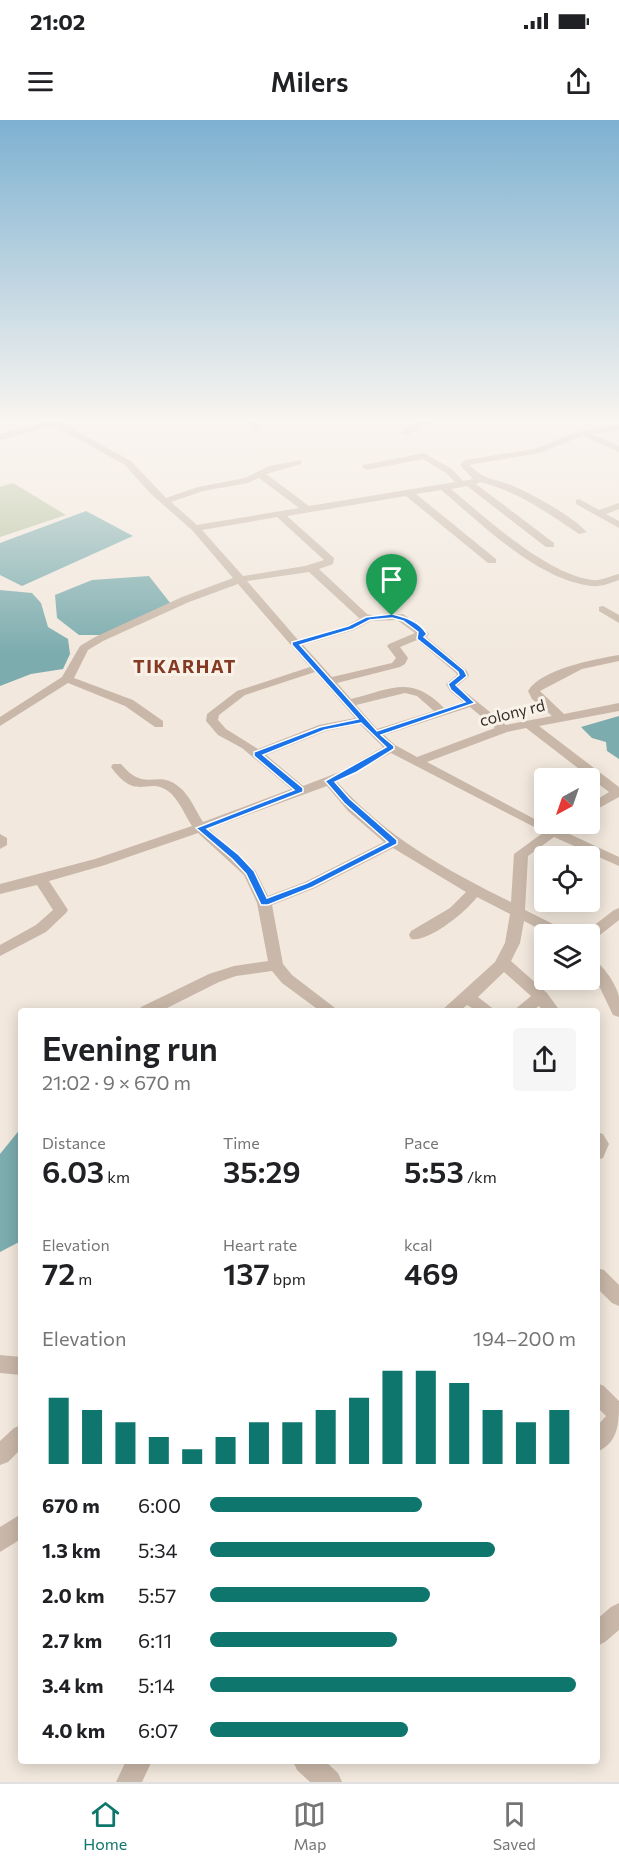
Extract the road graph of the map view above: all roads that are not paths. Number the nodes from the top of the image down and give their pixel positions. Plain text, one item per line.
1 (169, 500) edge
2 (294, 500) edge
3 (362, 500) edge
4 (416, 500) edge
5 (458, 500) edge
6 (488, 500) edge
7 (530, 500) edge
8 (165, 501) joint
9 (579, 502) dead end
10 (619, 506) edge
11 (306, 509) junction
12 (598, 513) junction
13 (279, 514) junction
14 (619, 525) edge
15 (195, 528) junction
16 (582, 532) dead end
17 (550, 545) dead end
18 (492, 561) dead end
19 (310, 567) junction
20 (619, 577) edge
21 (241, 579) junction
22 (603, 609) dead end
23 (369, 618) junction
24 (619, 620) edge
25 (420, 637) junction
26 (295, 644) junction
27 (619, 658) edge
28 (317, 668) junction
29 (67, 679) junction
30 (330, 681) junction
31 (348, 703) junction
32 (471, 703) junction
33 (619, 707) edge
34 (441, 712) junction
35 (561, 718) junction
36 (363, 720) junction
37 (0, 722) edge
38 (527, 723) junction
39 (159, 724) dead end
40 (504, 729) junction
41 (375, 735) junction
42 (391, 748) junction
43 (257, 754) junction
44 (417, 761) junction
45 (117, 767) dead end
46 (329, 781) junction
47 (300, 790) junction
48 (618, 791) edge
49 (600, 803) edge
50 (534, 816) edge
51 (200, 828) junction
52 (548, 834) edge
53 (570, 834) edge
54 (0, 838) edge
55 (394, 842) junction
56 (0, 845) edge
57 (619, 862) edge
58 (40, 879) junction
59 (0, 889) edge
60 (473, 892) junction
61 (264, 903) junction
62 (516, 911) junction
63 (619, 913) edge
64 (541, 924) edge
65 (600, 927) edge
66 (416, 936) dead end
67 (0, 951) edge
68 (502, 962) junction
69 (276, 965) junction
70 (600, 977) edge
71 (467, 997) junction
72 (541, 997) junction
73 (153, 1008) edge
74 (327, 1008) edge
75 (453, 1008) edge
76 (484, 1008) edge
77 (525, 1008) edge
78 (550, 1008) edge
79 (619, 1011) edge
80 (600, 1279) edge
81 (619, 1297) edge
82 (0, 1364) edge
83 (18, 1366) edge
84 (600, 1396) edge
85 (619, 1416) edge
86 (600, 1438) edge
87 (18, 1439) edge
88 (0, 1455) edge
89 (18, 1528) edge
90 (0, 1541) edge
91 (619, 1615) edge
92 (600, 1631) edge
93 (138, 1764) edge
94 (309, 1764) edge
95 (129, 1782) edge
96 (329, 1782) edge

1 - 8 street
2 - 11 street
3 - 11 street
4 - 18 street
5 - 20 street
6 - 17 street
7 - 16 street
8 - 15 street
9 - 12 street
10 - 12 street
11 - 13 street
12 - 14 street
13 - 15 street
13 - 19 street
15 - 21 street
19 - 21 street
19 - 23 street
21 - 26 street
21 - 29 street
22 - 24 street
23 - 25 street
23 - 26 street
25 - 30 street
25 - 32 street
26 - 28 street
27 - 35 street
28 - 30 street
28 - 43 street
29 - 37 street
29 - 39 street
30 - 31 street
31 - 34 street
31 - 36 street
32 - 34 street
32 - 40 street
33 - 35 street, colony rd
34 - 41 street
35 - 38 street, colony rd
36 - 41 street
36 - 43 street
38 - 40 street, colony rd
38 - 48 street
40 - 44 street, colony rd
41 - 42 street
42 - 44 street
42 - 46 street
43 - 47 street
44 - 50 street
45 - 51 street
46 - 47 street
46 - 55 street
47 - 51 street
48 - 49 street
51 - 58 street
51 - 61 street
52 - 62 street
53 - 57 street
54 - 56 street
55 - 60 street
55 - 61 street
58 - 59 street
58 - 67 street
60 - 62 street
60 - 66 street
61 - 69 street
62 - 64 street
62 - 68 street
63 - 65 street
68 - 71 street
68 - 72 street
69 - 73 street
69 - 74 street
70 - 79 street
71 - 75 street
71 - 76 street
72 - 77 street
72 - 78 street
80 - 81 street
82 - 83 street
84 - 85 street
85 - 86 street
87 - 88 street
89 - 90 street
91 - 92 street
93 - 95 street
94 - 96 street

